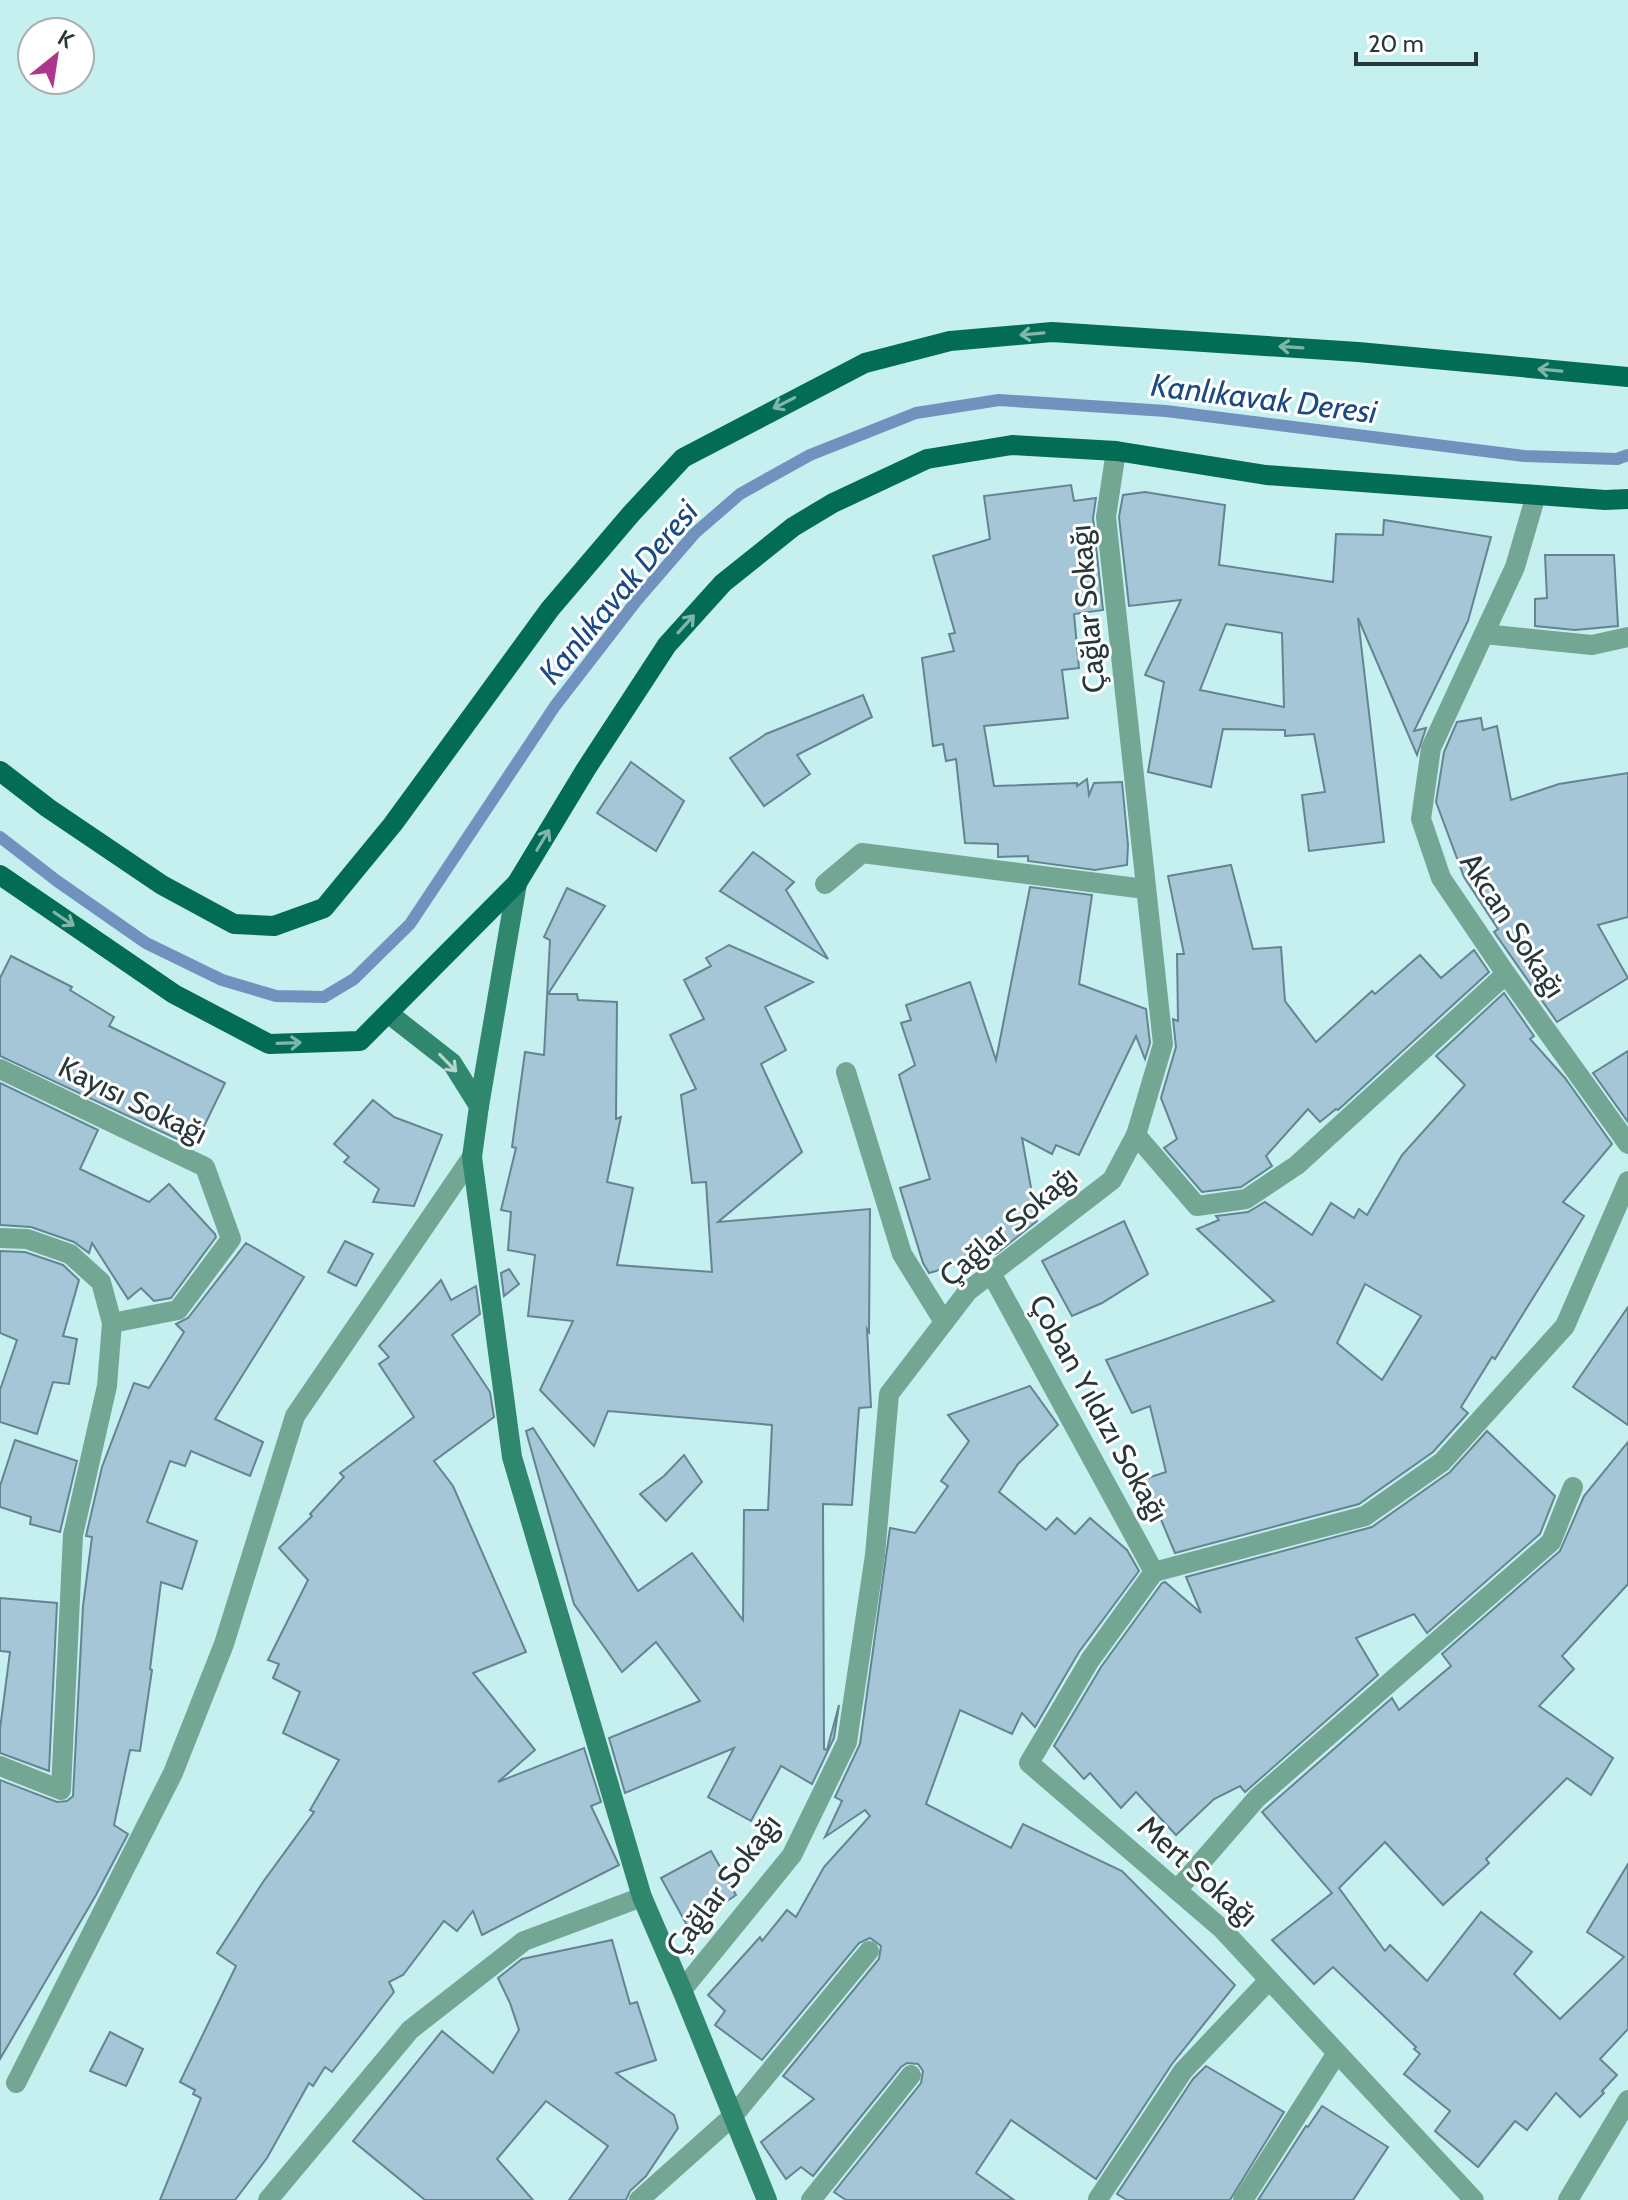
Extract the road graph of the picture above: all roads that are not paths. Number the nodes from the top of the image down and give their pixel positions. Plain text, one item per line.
1 (1628, 377) edge
2 (1116, 451) junction
3 (1536, 495) junction
4 (1628, 499) edge
5 (1484, 634) junction
6 (1628, 637) edge
7 (0, 771) edge
8 (0, 875) edge
9 (517, 883) junction
10 (825, 884) dead end
11 (1145, 889) junction
12 (1506, 974) junction
13 (388, 1013) junction
14 (0, 1069) edge
15 (846, 1072) dead end
16 (479, 1106) junction
17 (1136, 1135) junction
18 (1628, 1144) edge
19 (472, 1157) junction
20 (1628, 1181) edge
21 (0, 1238) edge
22 (991, 1273) junction
23 (944, 1322) junction
24 (112, 1323) junction
25 (1573, 1487) dead end
26 (1154, 1572) junction
27 (0, 1766) edge
28 (1177, 1890) junction
29 (642, 1897) junction
30 (869, 1951) dead end
31 (1269, 1980) junction
32 (682, 1990) junction
33 (1337, 2053) junction
34 (911, 2075) dead end
35 (16, 2083) dead end
36 (1628, 2100) edge
37 (733, 2116) junction
38 (1098, 2199) edge
39 (268, 2200) edge
40 (639, 2200) edge
41 (767, 2200) edge
42 (811, 2200) edge
43 (1243, 2200) edge
44 (1474, 2200) edge
45 (1568, 2200) edge

1 -> 7 main road
2 - 3 main road
9 -> 2 main road
2 - 11 street, Çağlar Sokağı
3 - 4 main road
3 - 5 street, Akcan Sokağı
5 - 6 street
5 - 12 street, Akcan Sokağı
8 -> 13 main road
9 - 13 main road
9 - 16 street
10 - 11 street
11 - 17 street, Çağlar Sokağı
12 - 17 street
12 - 18 street, Akcan Sokağı
13 -> 16 street
14 - 24 street, Kayısı Sokağı
15 - 23 street
16 - 19 street
17 - 22 street, Çağlar Sokağı
19 - 29 street
19 - 35 street
20 - 26 street
21 - 24 street
22 - 23 street, Çağlar Sokağı
22 - 26 street, Çoban Yıldızı Sokağı
23 - 32 street, Çağlar Sokağı
24 - 27 street
25 - 28 street
26 - 28 street, Mert Sokağı
28 - 31 street, Mert Sokağı
29 - 32 street
29 - 39 street
30 - 37 street
31 - 33 street, Mert Sokağı
31 - 38 street
32 - 37 street
33 - 43 street
33 - 44 street, Mert Sokağı
34 - 42 street
36 - 45 street
37 - 40 street
37 - 41 street

